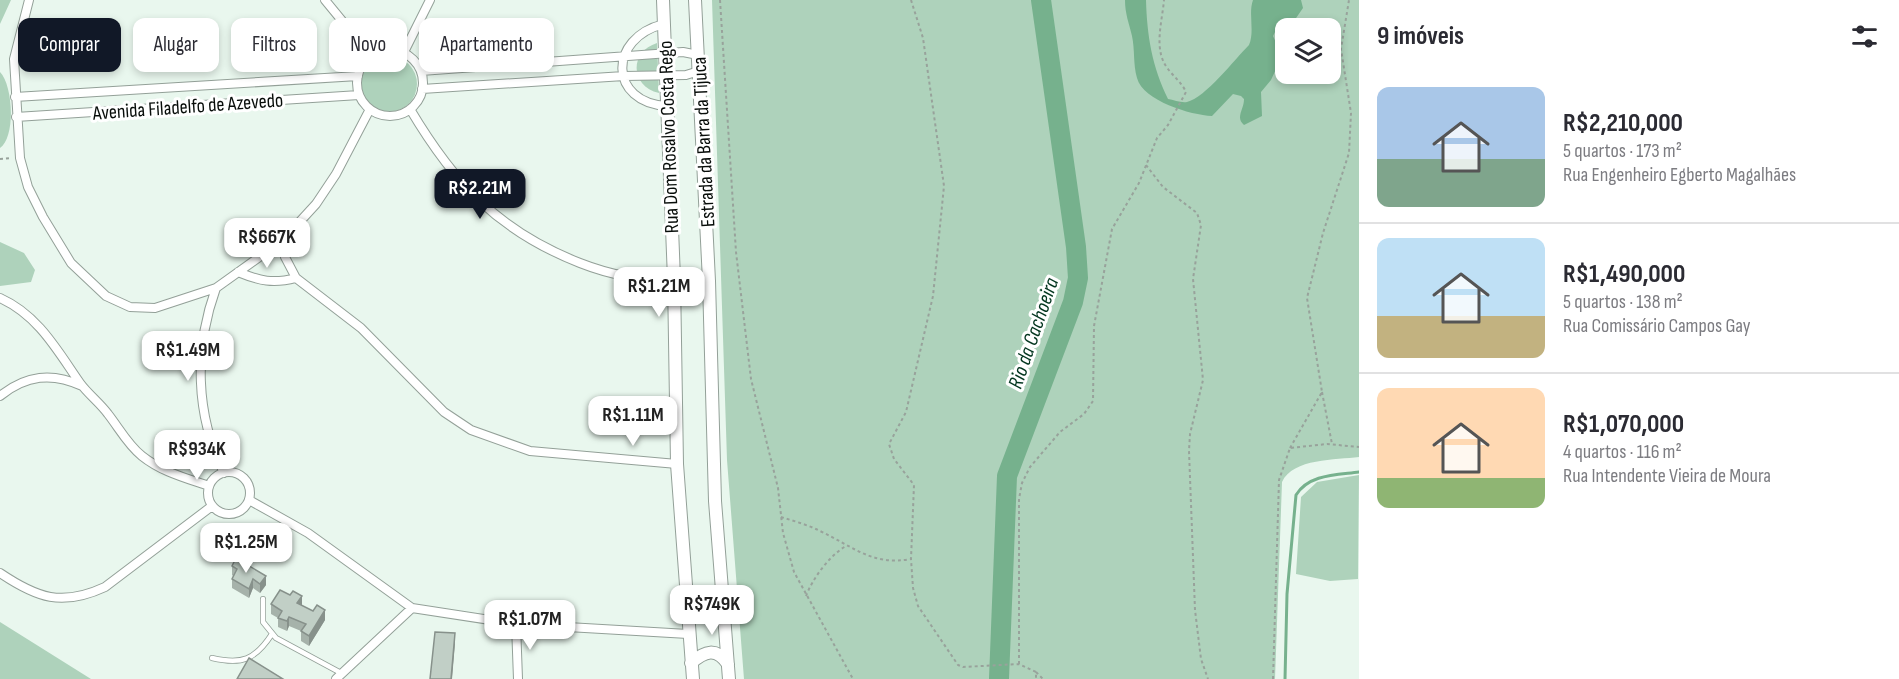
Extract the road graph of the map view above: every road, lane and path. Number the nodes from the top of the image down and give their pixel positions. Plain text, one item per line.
1 (29, 0) edge
2 (326, 0) edge
3 (430, 0) edge
4 (663, 0) edge
5 (695, 0) edge
6 (720, 0) edge
7 (911, 0) edge
8 (1164, 0) edge
9 (1349, 0) edge
10 (340, 18) edge
11 (664, 24) junction
12 (407, 46) edge
13 (665, 53) junction
14 (407, 54) edge
15 (698, 55) junction
16 (623, 56) junction
17 (554, 61) edge
18 (419, 67) edge
19 (699, 71) junction
20 (359, 72) edge
21 (421, 72) edge
22 (665, 74) junction
23 (358, 76) junction
24 (624, 76) junction
25 (422, 89) junction
26 (359, 95) junction
27 (15, 97) junction
28 (667, 106) junction
29 (370, 109) junction
30 (410, 109) junction
31 (16, 117) junction
32 (1146, 165) junction
33 (283, 240) junction
34 (238, 272) junction
35 (296, 278) junction
36 (674, 279) junction
37 (216, 288) junction
38 (0, 298) edge
39 (82, 386) junction
40 (1322, 392) junction
41 (0, 396) edge
42 (1332, 444) junction
43 (1359, 447) edge
44 (1290, 448) junction
45 (677, 464) junction
46 (224, 473) junction
47 (209, 486) junction
48 (249, 500) junction
49 (212, 506) junction
50 (781, 517) junction
51 (846, 546) junction
52 (911, 559) junction
53 (0, 573) edge
54 (806, 596) junction
55 (263, 599) dead end
56 (412, 608) junction
57 (516, 624) junction
58 (272, 634) junction
59 (688, 634) junction
60 (212, 658) dead end
61 (691, 663) junction
62 (728, 664) junction
63 (1019, 664) junction
64 (1036, 672) junction
65 (338, 676) edge
66 (518, 679) edge
67 (693, 679) edge
68 (729, 679) edge
69 (853, 679) edge
70 (1036, 679) edge
71 (1043, 679) edge
72 (1208, 679) edge
73 (1273, 679) edge

1 - 27 street
2 - 10 street
3 - 12 street
4 - 11 main road, Rua Dom Rosalvo Costa Rego
5 - 15 main road, Estrada da Barra da Tijuca
6 - 50 path
7 - 52 path
8 - 32 path
9 - 40 path
11 - 13 main road, Rua Dom Rosalvo Costa Rego
11 - 16 street
13 - 15 street
13 - 16 street
13 - 22 main road, Rua Dom Rosalvo Costa Rego
14 - 18 street
15 - 19 main road, Estrada da Barra da Tijuca
16 - 17 street
16 - 24 street
19 - 22 street
19 - 62 main road, Estrada da Barra da Tijuca
20 - 23 street
21 - 25 street
22 - 24 street
22 - 28 main road, Rua Dom Rosalvo Costa Rego
23 - 26 street
23 - 27 street, Avenida Filadelfo de Azevedo
24 - 25 street
24 - 28 street
25 - 30 street
26 - 29 street
26 - 31 street, Avenida Filadelfo de Azevedo
27 - 31 street
28 - 36 main road, Rua Dom Rosalvo Costa Rego
29 - 30 street
29 - 33 street
30 - 36 street
31 - 37 street
32 - 63 path
32 - 72 path
33 - 34 street
33 - 35 street
34 - 35 street
34 - 37 street
35 - 45 street
36 - 45 main road, Rua Dom Rosalvo Costa Rego
37 - 46 street
38 - 39 street
39 - 41 street
39 - 47 street
40 - 42 path
40 - 44 path
42 - 43 path
42 - 44 path
44 - 73 path
45 - 59 main road, Rua Dom Rosalvo Costa Rego
46 - 47 street
46 - 48 street
47 - 49 street
48 - 49 street
48 - 56 street
49 - 53 street
50 - 51 path
50 - 54 path
51 - 52 path
51 - 54 path
52 - 63 path
54 - 69 path
55 - 58 lane
56 - 57 street
56 - 65 street
57 - 59 street
57 - 66 street
58 - 60 lane
58 - 65 lane
59 - 61 main road
61 - 62 main road
61 - 67 main road
62 - 68 main road, Estrada da Barra da Tijuca
63 - 64 path
64 - 70 path
64 - 71 path

